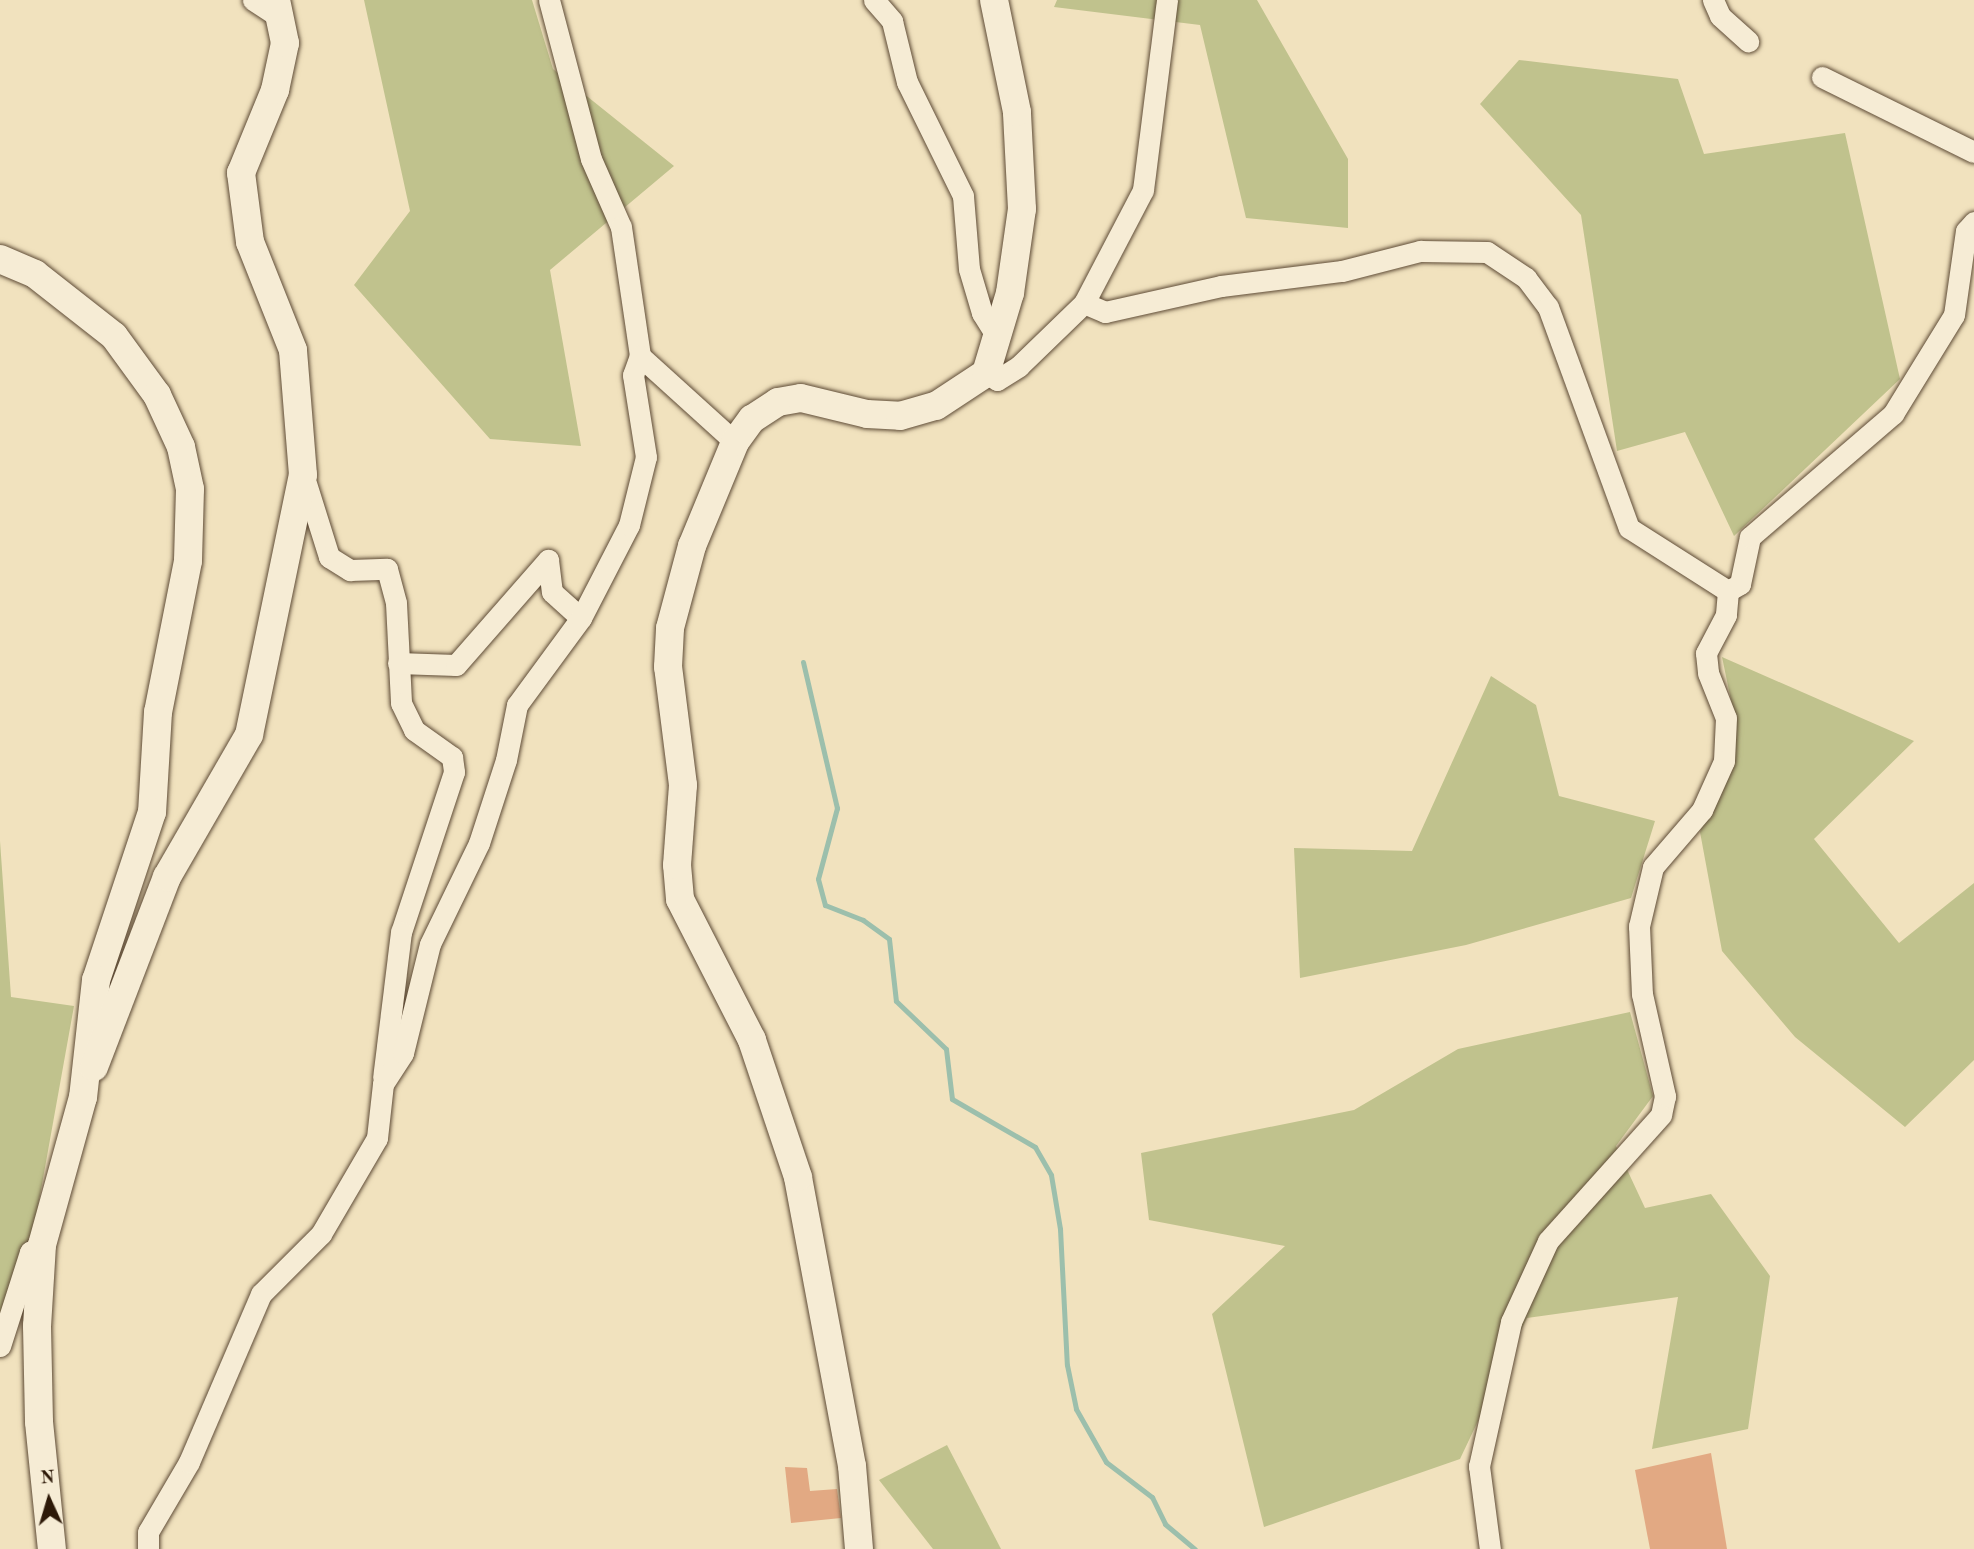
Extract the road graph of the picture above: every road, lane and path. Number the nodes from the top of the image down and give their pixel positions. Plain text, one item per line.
1 (253, 0) edge
2 (550, 0) edge
3 (874, 0) edge
4 (994, 0) edge
5 (1167, 0) edge
6 (1713, 0) edge
7 (276, 8) edge
8 (1748, 41) dead end
9 (1822, 77) dead end
10 (1974, 152) edge
11 (1974, 222) edge
12 (0, 259) edge
13 (1084, 303) junction
14 (998, 339) junction
15 (640, 356) junction
16 (986, 373) junction
17 (736, 442) junction
18 (303, 475) junction
19 (1728, 591) junction
20 (581, 618) junction
21 (398, 663) junction
22 (383, 1084) junction
23 (84, 1085) junction
24 (42, 1245) junction
25 (0, 1346) edge
26 (52, 1549) edge
27 (148, 1549) edge
28 (859, 1549) edge
29 (1490, 1549) edge

1 - 7 street
2 - 15 street
3 - 14 street
4 - 14 street
5 - 13 street
6 - 8 street
7 - 18 street
9 - 10 street
11 - 19 street
12 - 23 street
13 - 16 street
13 - 19 street
14 - 16 street
15 - 17 street
15 - 20 street
16 - 17 street
17 - 28 street
18 - 21 street
18 - 23 street
19 - 29 street
20 - 21 street
20 - 22 street
21 - 22 street
22 - 27 street
23 - 24 street
24 - 25 street
24 - 26 street

